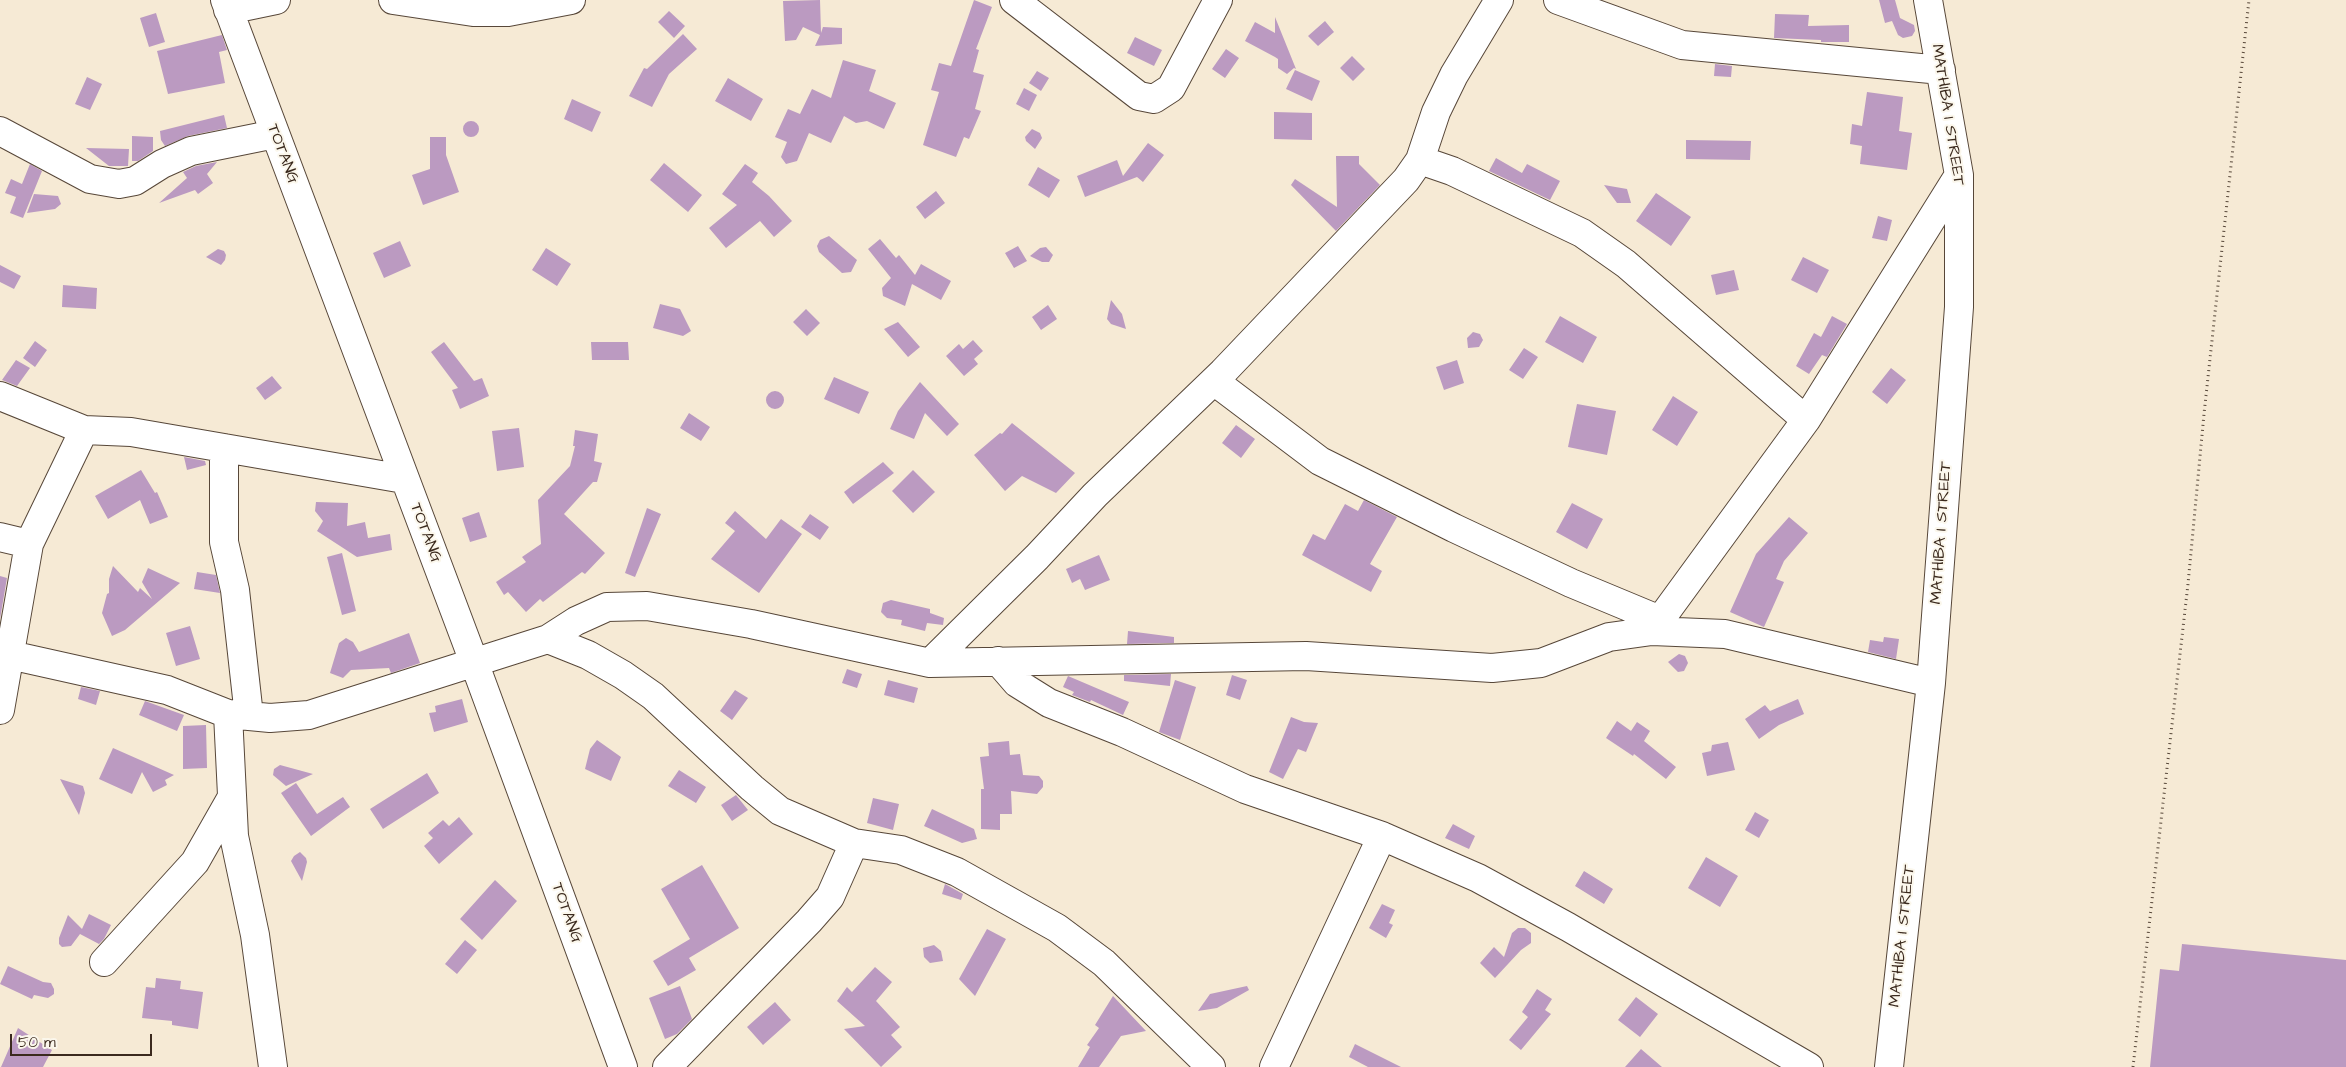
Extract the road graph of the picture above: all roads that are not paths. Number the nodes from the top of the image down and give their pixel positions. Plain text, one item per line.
1 (276, 0) edge
2 (393, 0) edge
3 (571, 0) edge
4 (1014, 0) edge
5 (1218, 0) edge
6 (1499, 0) edge
7 (1558, 0) edge
8 (1928, 0) edge
9 (227, 5) edge
10 (511, 6) edge
11 (1941, 70) junction
12 (0, 131) edge
13 (275, 134) junction
14 (1420, 160) junction
15 (1959, 175) junction
16 (1214, 381) junction
17 (0, 396) edge
18 (1806, 420) junction
19 (84, 430) junction
20 (224, 448) junction
21 (404, 479) junction
22 (0, 537) edge
23 (29, 544) junction
24 (1656, 626) junction
25 (548, 639) junction
26 (8, 640) edge
27 (998, 661) junction
28 (474, 662) junction
29 (930, 662) junction
30 (1931, 683) junction
31 (0, 710) edge
32 (239, 715) junction
33 (232, 797) junction
34 (1382, 836) junction
35 (854, 843) junction
36 (104, 962) dead end
37 (273, 1067) edge
38 (623, 1067) edge
39 (667, 1067) edge
40 (1211, 1067) edge
41 (1274, 1067) edge
42 (1809, 1067) edge
43 (1889, 1067) edge

1 - 9 street
2 - 10 street
3 - 10 street
4 - 5 street
6 - 14 street
7 - 11 street
8 - 11 street, MATHIBA I STREET
9 - 13 street, TOTANG
11 - 15 street, MATHIBA I STREET
12 - 13 street
13 - 21 street, TOTANG
14 - 16 street
14 - 18 street
15 - 18 street
15 - 30 street, MATHIBA I STREET
16 - 24 street
16 - 29 street
17 - 19 street
18 - 24 street
19 - 20 street
19 - 23 street
20 - 21 street
20 - 32 street
21 - 28 street, TOTANG
22 - 23 street
23 - 26 street
24 - 27 street
24 - 30 street
25 - 28 street
25 - 29 street
25 - 35 street
26 - 31 street
26 - 32 street
27 - 29 street
27 - 34 street
28 - 32 street
28 - 38 street, TOTANG
30 - 43 street, MATHIBA I STREET
32 - 33 street
33 - 36 street
33 - 37 street
34 - 41 street
34 - 42 street
35 - 39 street
35 - 40 street

